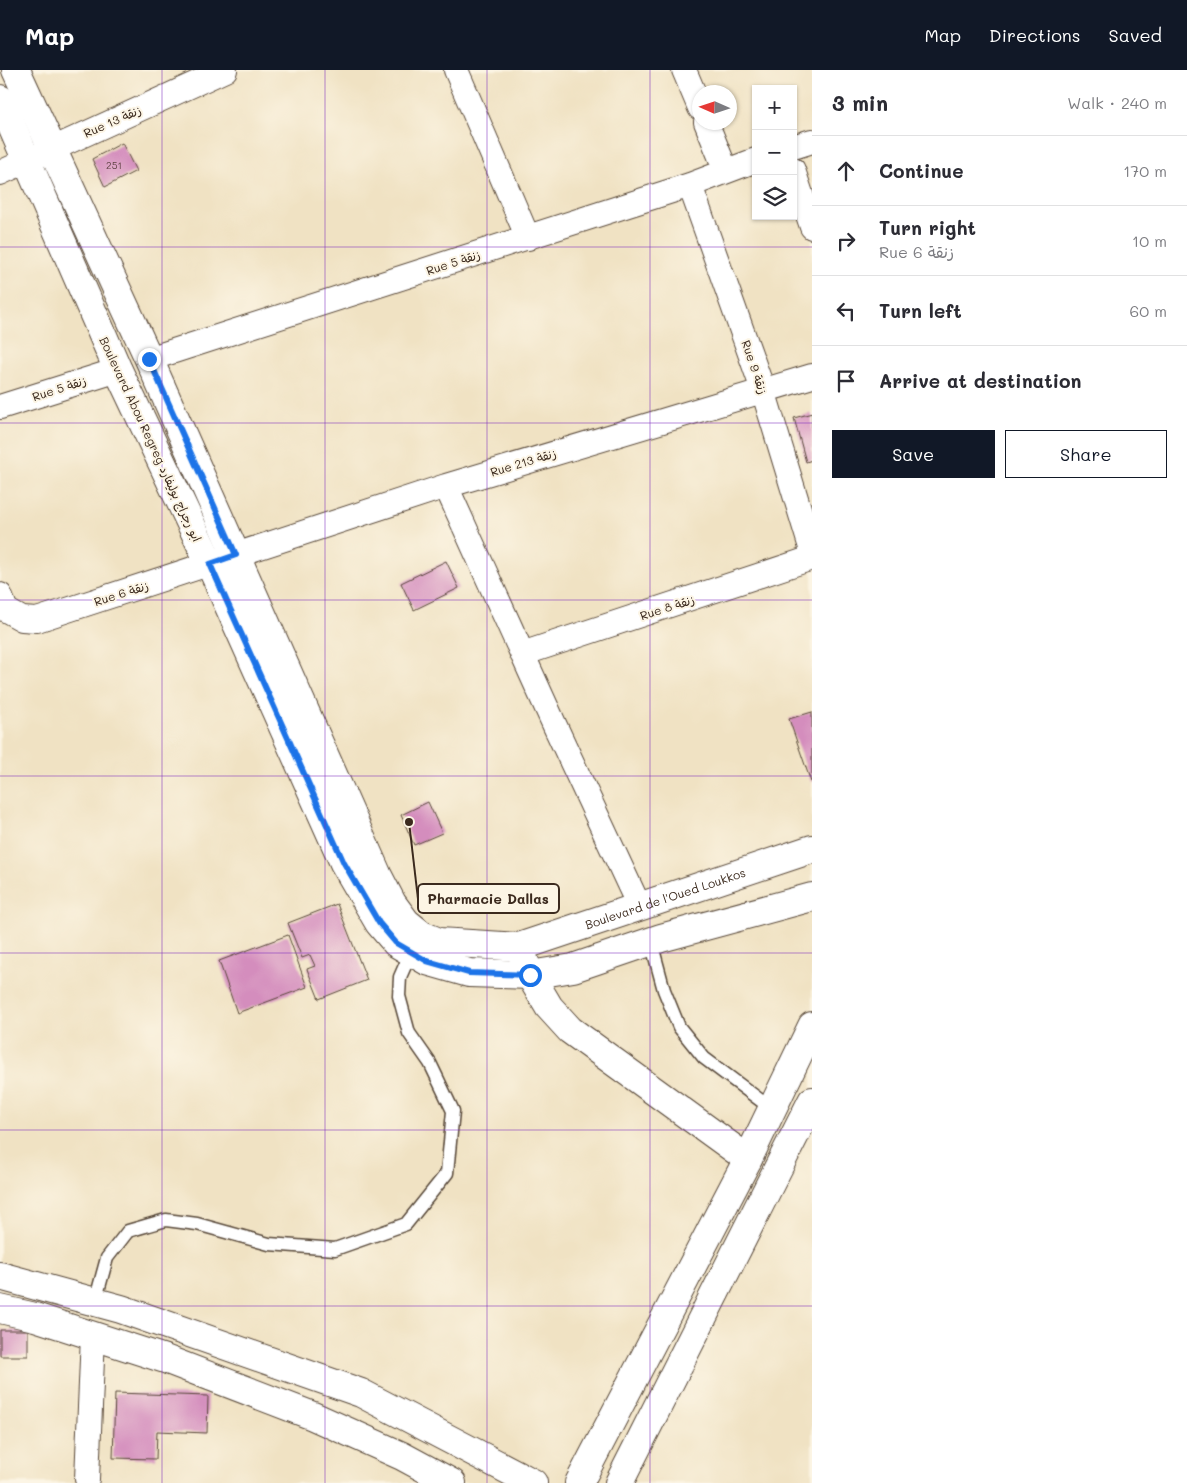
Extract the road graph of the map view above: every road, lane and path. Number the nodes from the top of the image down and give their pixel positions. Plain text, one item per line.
1 (16, 70) edge
2 (225, 70) edge
3 (456, 70) edge
4 (684, 70) edge
5 (692, 89) edge
6 (0, 99) edge
7 (709, 130) edge
8 (812, 141) edge
9 (797, 146) edge
10 (53, 148) junction
11 (28, 160) junction
12 (752, 161) edge
13 (726, 171) junction
14 (0, 173) edge
15 (795, 175) edge
16 (690, 185) junction
17 (812, 227) edge
18 (528, 238) junction
19 (149, 359) junction
20 (118, 370) junction
21 (812, 376) edge
22 (763, 390) junction
23 (0, 407) edge
24 (446, 486) junction
25 (812, 551) edge
26 (236, 555) junction
27 (812, 558) edge
28 (210, 564) junction
29 (3, 603) edge
30 (522, 654) junction
31 (812, 849) edge
32 (812, 897) edge
33 (639, 906) junction
34 (651, 942) junction
35 (519, 947) junction
36 (411, 952) junction
37 (530, 975) junction
38 (812, 1026) edge
39 (812, 1101) edge
40 (772, 1109) junction
41 (748, 1159) junction
42 (0, 1276) edge
43 (95, 1302) junction
44 (0, 1309) edge
45 (93, 1336) junction
46 (87, 1479) dead end
47 (452, 1483) edge
48 (533, 1483) edge
49 (579, 1483) edge
50 (619, 1483) edge

1 - 10 main road
2 - 10 street, Rue 13 زنقة
3 - 18 street
4 - 5 street
6 - 11 main road, Boulevard Abou Regreg ابو رجراج بوليفارد
7 - 13 street
8 - 9 street
10 - 11 street, Rue 13 زنقة
10 - 19 main road
11 - 14 street, Rue 13 زنقة
11 - 20 main road, Boulevard Abou Regreg ابو رجراج بوليفارد
12 - 13 street, Rue 5 زنقة
13 - 16 street, Rue 5 زنقة
15 - 17 street
16 - 18 street, Rue 5 زنقة
16 - 22 street, Rue 9 زنقة
18 - 19 street, Rue 5 زنقة
19 - 26 main road
20 - 23 street, Rue 5 زنقة
20 - 28 main road, Boulevard Abou Regreg ابو رجراج بوليفارد
21 - 22 street, Rue 213 زنقة
22 - 24 street, Rue 213 زنقة
22 - 25 street, Rue 9 زنقة
24 - 26 street, Rue 213 زنقة
24 - 30 street
26 - 28 street, Rue 6 زنقة
26 - 35 main road
27 - 30 street, Rue 8 زنقة
28 - 29 street, Rue 6 زنقة
28 - 36 main road, Boulevard Abou Regreg ابو رجراج بوليفارد
30 - 33 street
31 - 33 main road, Boulevard de l'Oued Loukkos
32 - 34 main road
33 - 35 main road, Boulevard de l'Oued Loukkos
34 - 37 main road
34 - 40 lane
35 - 37 main road
36 - 37 main road, Boulevard Abou Regreg ابو رجراج بوليفارد
36 - 43 lane
37 - 41 main road
38 - 40 main road
39 - 50 main road
40 - 41 main road
41 - 49 main road
42 - 43 main road
43 - 48 main road
44 - 45 main road
45 - 46 street
45 - 47 main road

